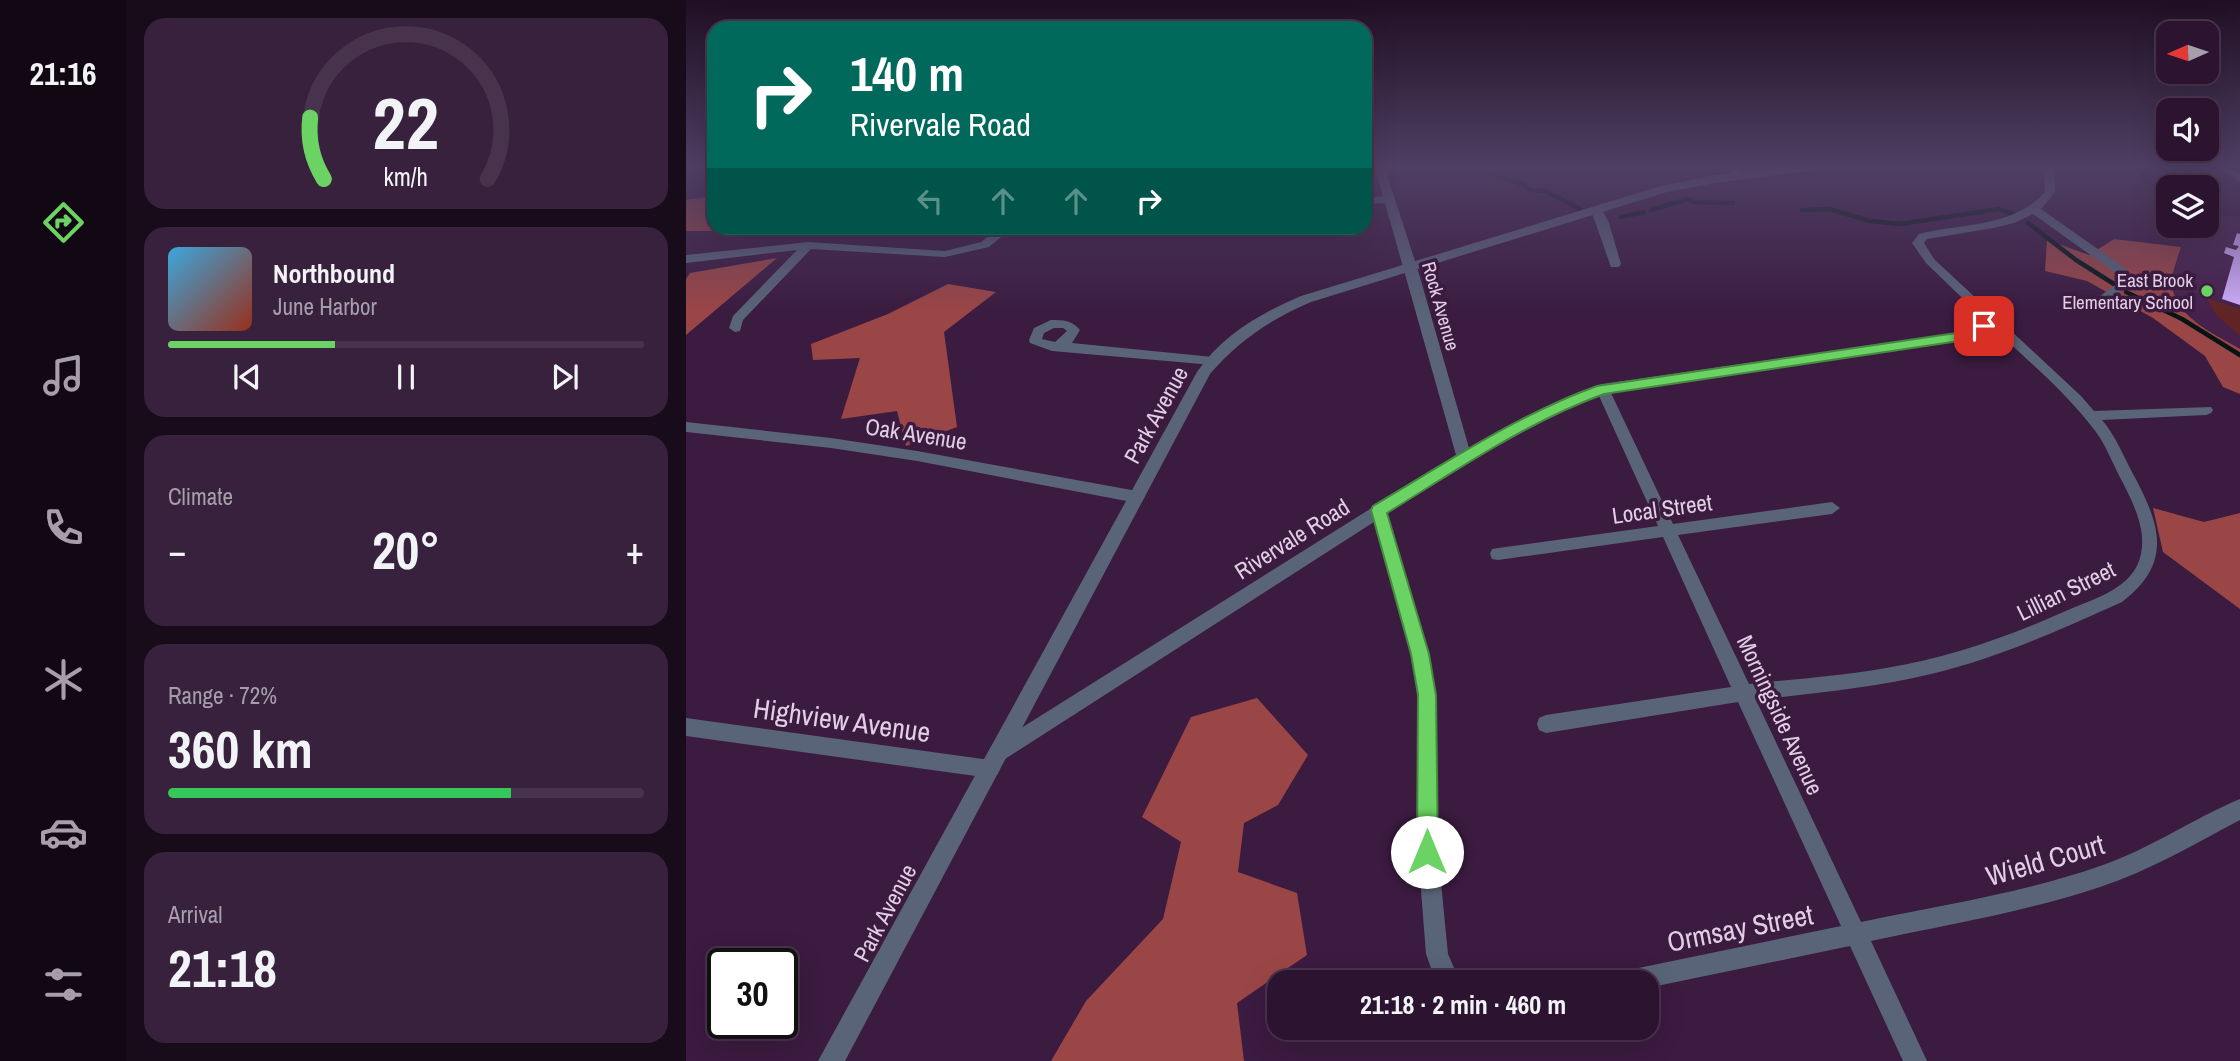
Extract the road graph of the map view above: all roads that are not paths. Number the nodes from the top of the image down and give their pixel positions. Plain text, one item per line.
1 (1394, 216) edge
2 (1579, 216) edge
3 (1601, 216) edge
4 (2021, 216) edge
5 (2044, 216) edge
6 (998, 235) edge
7 (808, 245) junction
8 (686, 259) edge
9 (1615, 264) dead end
10 (1411, 267) junction
11 (2105, 297) dead end
12 (1992, 320) junction
13 (735, 328) dead end
14 (1060, 346) dead end
15 (1213, 361) junction
16 (1602, 389) junction
17 (2206, 410) dead end
18 (2092, 416) junction
19 (686, 428) edge
20 (1464, 457) junction
21 (1137, 497) junction
22 (1832, 508) dead end
23 (1379, 510) junction
24 (1668, 531) junction
25 (1498, 554) dead end
26 (1743, 693) junction
27 (1546, 724) dead end
28 (686, 727) edge
29 (994, 761) junction
30 (2240, 809) edge
31 (1856, 935) junction
32 (1444, 970) edge
33 (1659, 975) edge
34 (831, 1061) edge
35 (1914, 1061) edge

1 - 10 street, Rock Avenue
2 - 10 street, Park Avenue
3 - 9 street
4 - 12 street, Lillian Street
5 - 11 street
6 - 7 street
7 - 8 street
7 - 13 street
10 - 15 street, Park Avenue
10 - 20 street, Rock Avenue
12 - 16 street, Rivervale Road
12 - 18 street, Lillian Street
14 - 15 street
15 - 21 street, Park Avenue
16 - 20 street, Rivervale Road
16 - 24 street, Morningside Avenue
17 - 18 street
18 - 26 street, Lillian Street
19 - 21 street, Oak Avenue
20 - 23 street, Rivervale Road
21 - 29 street, Park Avenue
22 - 24 street, Local Street
23 - 29 street, Rivervale Road
23 - 32 street
24 - 25 street, Local Street
24 - 26 street, Morningside Avenue
26 - 27 street, Lillian Street
26 - 31 street, Morningside Avenue
28 - 29 street, Highview Avenue
29 - 34 street, Park Avenue
30 - 31 street, Wield Court
31 - 33 street, Ormsay Street
31 - 35 street, Morningside Avenue

